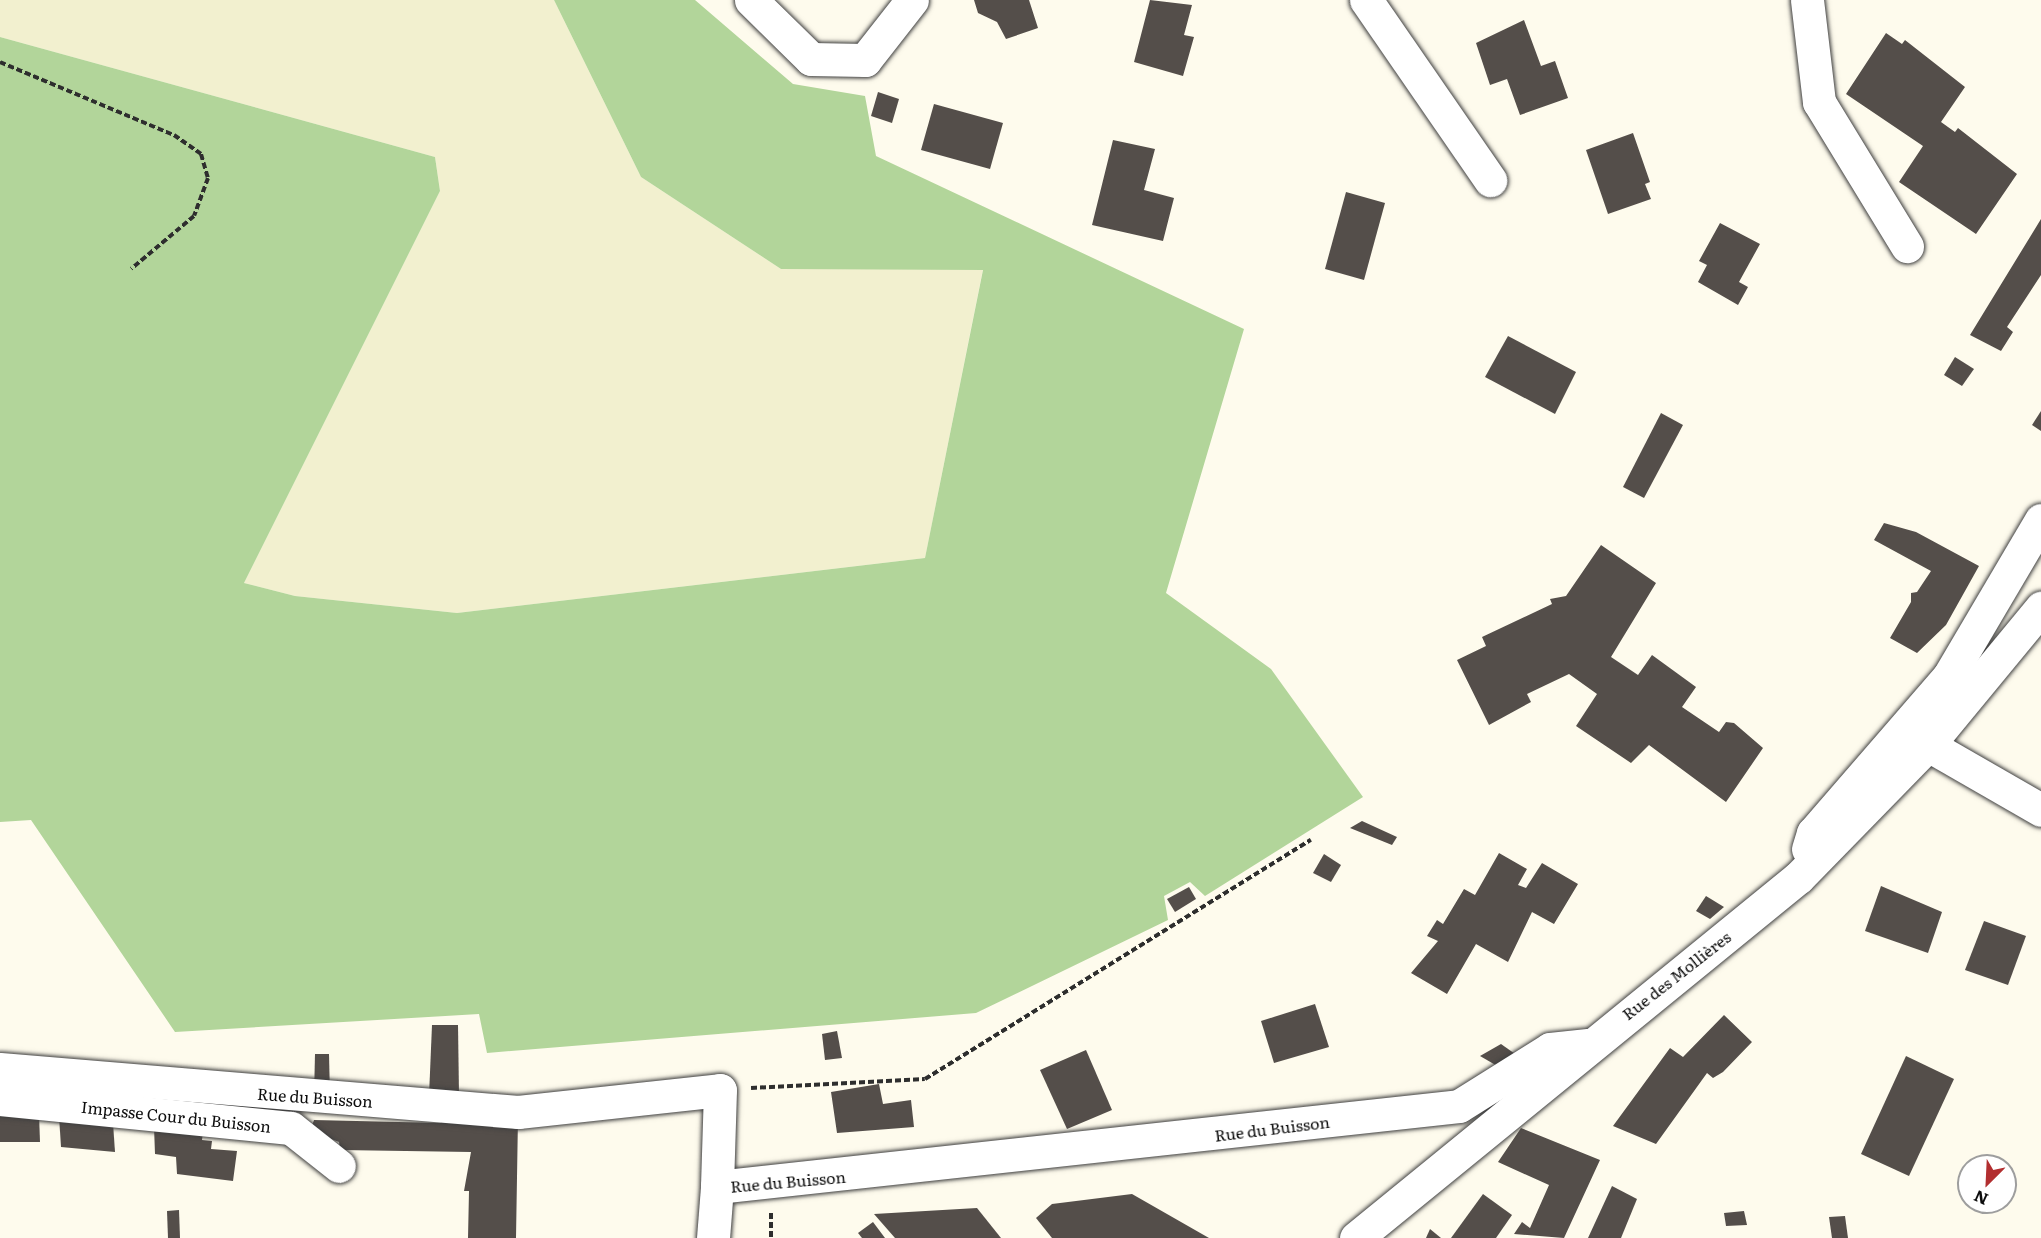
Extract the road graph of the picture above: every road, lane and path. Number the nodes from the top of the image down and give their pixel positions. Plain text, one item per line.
1 (751, 0) edge
2 (912, 0) edge
3 (1366, 0) edge
4 (1807, 0) edge
5 (0, 63) edge
6 (1490, 180) dead end
7 (1907, 246) dead end
8 (131, 269) dead end
9 (2041, 520) edge
10 (2041, 608) edge
11 (1928, 745) junction
12 (2041, 810) edge
13 (1311, 840) dead end
14 (1799, 877) junction
15 (1588, 1045) junction
16 (0, 1069) edge
17 (720, 1090) junction
18 (0, 1099) edge
19 (339, 1166) dead end
20 (717, 1187) junction
21 (713, 1238) edge
22 (1356, 1238) edge

1 - 2 street
3 - 6 street
4 - 7 street
5 - 8 path
9 - 14 street
10 - 11 street, Rue des Mollières
11 - 12 street
11 - 14 street, Rue des Mollières
13 - 17 path
14 - 15 street, Rue des Mollières
15 - 20 street, Rue du Buisson
15 - 22 street, Rue des Mollières
16 - 17 street, Rue du Buisson
17 - 20 street, Rue du Buisson
18 - 19 street, Impasse Cour du Buisson
20 - 21 street

